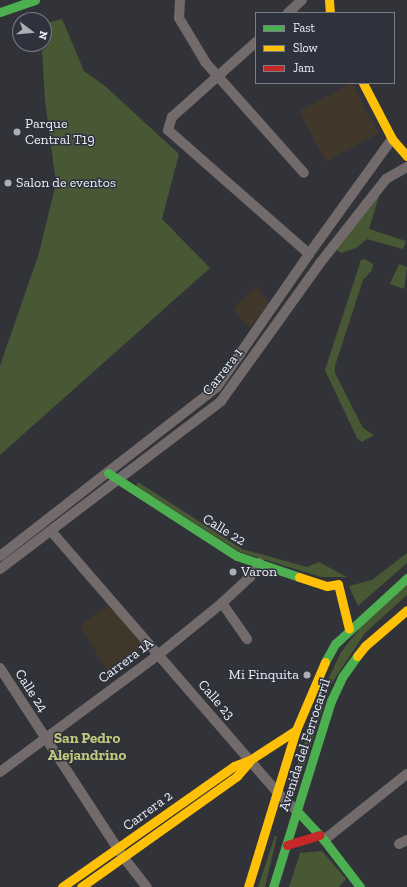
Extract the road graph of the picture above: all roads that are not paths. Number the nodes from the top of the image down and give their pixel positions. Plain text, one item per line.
1 (35, 0) edge
2 (180, 0) edge
3 (302, 0) edge
4 (329, 0) edge
5 (0, 12) edge
6 (289, 12) edge
7 (330, 12) edge
8 (255, 43) edge
9 (218, 77) junction
10 (364, 84) edge
11 (392, 139) junction
12 (407, 156) edge
13 (407, 167) edge
14 (304, 173) dead end
15 (309, 254) junction
16 (108, 473) junction
17 (118, 480) junction
18 (51, 531) junction
19 (0, 556) edge
20 (259, 563) junction
21 (0, 570) edge
22 (407, 578) edge
23 (222, 603) junction
24 (407, 610) edge
25 (349, 629) junction
26 (247, 639) dead end
27 (158, 655) junction
28 (0, 668) edge
29 (296, 730) junction
30 (45, 738) junction
31 (250, 760) junction
32 (0, 772) edge
33 (407, 774) edge
34 (278, 793) junction
35 (298, 812) junction
36 (322, 838) junction
37 (287, 845) junction
38 (121, 854) junction
39 (62, 887) edge
40 (81, 887) edge
41 (147, 887) edge
42 (248, 887) edge
43 (272, 887) edge
44 (360, 887) edge

1 - 5 main road
2 - 9 street
3 - 6 street
4 - 7 main road
8 - 9 street
9 - 14 street
9 - 15 street
10 - 11 main road
11 - 12 main road
11 - 15 street, Carrera 1
13 - 17 street, Carrera 1
15 - 16 street, Carrera 1
16 - 17 main road, Calle 22
16 - 19 street, Carrera 1
17 - 18 street, Carrera 1
17 - 20 main road, Calle 22
18 - 21 street, Carrera 1
18 - 27 street, Calle 23
20 - 23 street, Carrera 1A
20 - 25 main road, Calle 22
22 - 25 main road, Avenida del Ferrocarril
23 - 26 street
23 - 27 street, Carrera 1A
24 - 35 main road, Avenida del Ferrocarril
25 - 29 main road, Avenida del Ferrocarril
27 - 30 street, Carrera 1A
27 - 31 street, Calle 23
28 - 30 street, Calle 24
29 - 31 main road, Carrera 2
29 - 34 main road, Avenida del Ferrocarril
30 - 32 street, Carrera 1A
30 - 38 street, Calle 24
31 - 34 street, Calle 23
31 - 38 main road, Carrera 2
33 - 36 street
34 - 35 street, Calle 23
34 - 42 main road, Avenida del Ferrocarril
35 - 36 main road, Calle 23
35 - 37 main road, Avenida del Ferrocarril
36 - 37 main road
36 - 44 main road, Calle 23
37 - 43 main road, Avenida del Ferrocarril
38 - 39 main road, Carrera 2
38 - 40 main road, Carrera 2
38 - 41 street, Calle 24

